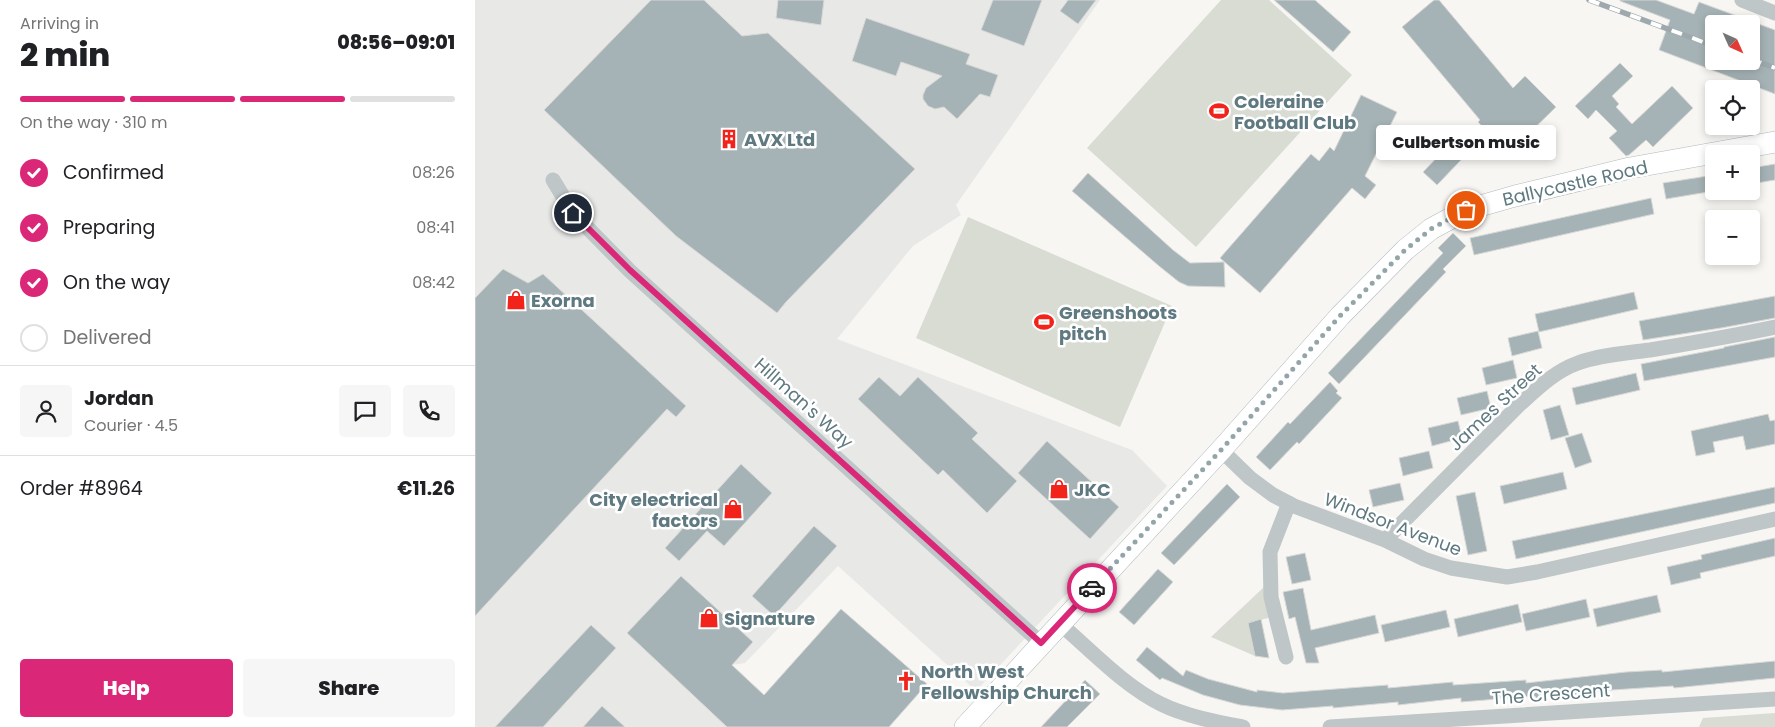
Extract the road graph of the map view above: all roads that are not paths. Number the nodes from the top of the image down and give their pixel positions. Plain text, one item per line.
1 (1742, 0) edge
2 (1775, 13) edge
3 (1775, 142) edge
4 (553, 180) dead end
5 (1775, 327) edge
6 (1221, 450) junction
7 (1289, 503) junction
8 (1775, 519) edge
9 (1385, 540) junction
10 (1059, 623) junction
11 (1041, 643) junction
12 (1286, 657) dead end
13 (1775, 699) edge
14 (965, 727) edge
15 (1243, 727) edge
16 (1330, 727) edge

1 - 2 street
3 - 6 main road, Ballycastle Road
4 - 11 street, Hillman's Way
5 - 9 street, James Street
6 - 7 street, Windsor Avenue
6 - 10 main road, Ballycastle Road
7 - 9 street, Windsor Avenue
7 - 12 street
8 - 9 street, Windsor Avenue
10 - 11 main road, Ballycastle Road
10 - 15 street
11 - 14 main road, Ballycastle Road
13 - 16 street, The Crescent

